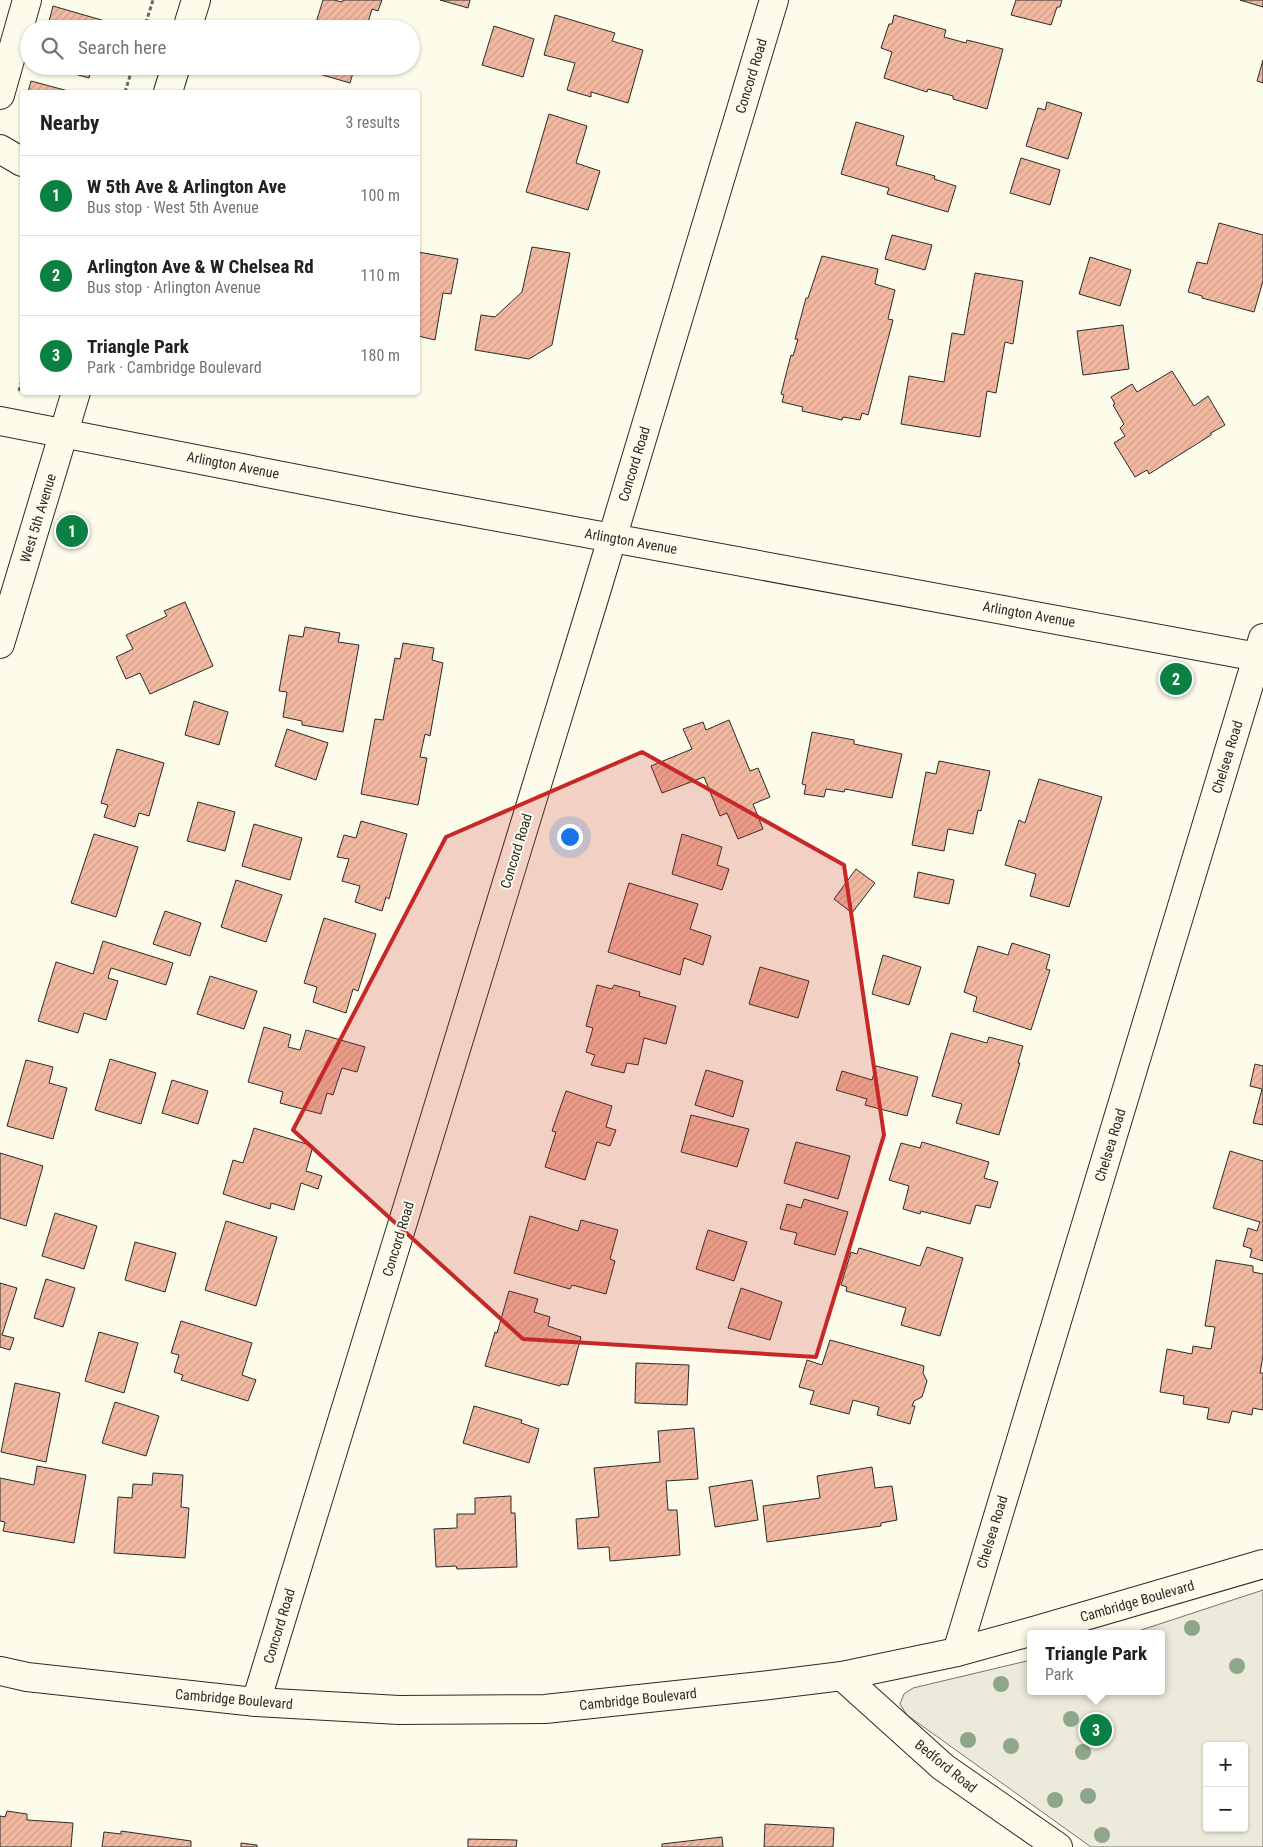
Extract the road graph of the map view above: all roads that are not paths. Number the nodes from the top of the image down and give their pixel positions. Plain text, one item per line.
1 (27, 0) edge
2 (196, 0) edge
3 (774, 0) edge
4 (21, 20) edge
5 (190, 20) edge
6 (20, 25) edge
7 (173, 75) edge
8 (169, 90) edge
9 (0, 95) edge
10 (0, 149) edge
11 (20, 161) edge
12 (75, 395) edge
13 (0, 420) edge
14 (64, 432) junction
15 (612, 537) junction
16 (0, 644) edge
17 (1261, 651) edge
18 (1263, 1564) edge
19 (1034, 1630) edge
20 (1027, 1632) edge
21 (957, 1652) junction
22 (0, 1671) edge
23 (842, 1676) junction
24 (256, 1702) junction
25 (1058, 1847) edge

1 - 4 street
2 - 5 street
3 - 15 street, Concord Road
6 - 9 street
7 - 8 street
10 - 11 street
12 - 14 street, West 5th Avenue
13 - 14 street, Arlington Avenue
14 - 15 street, Arlington Avenue
14 - 16 street, West 5th Avenue
15 - 17 street, Arlington Avenue
15 - 24 street, Concord Road
17 - 21 street, Chelsea Road
18 - 19 street, Cambridge Boulevard
20 - 21 street, Cambridge Boulevard
21 - 23 street, Cambridge Boulevard
22 - 24 street, Cambridge Boulevard
23 - 24 street, Cambridge Boulevard
23 - 25 street, Bedford Road

